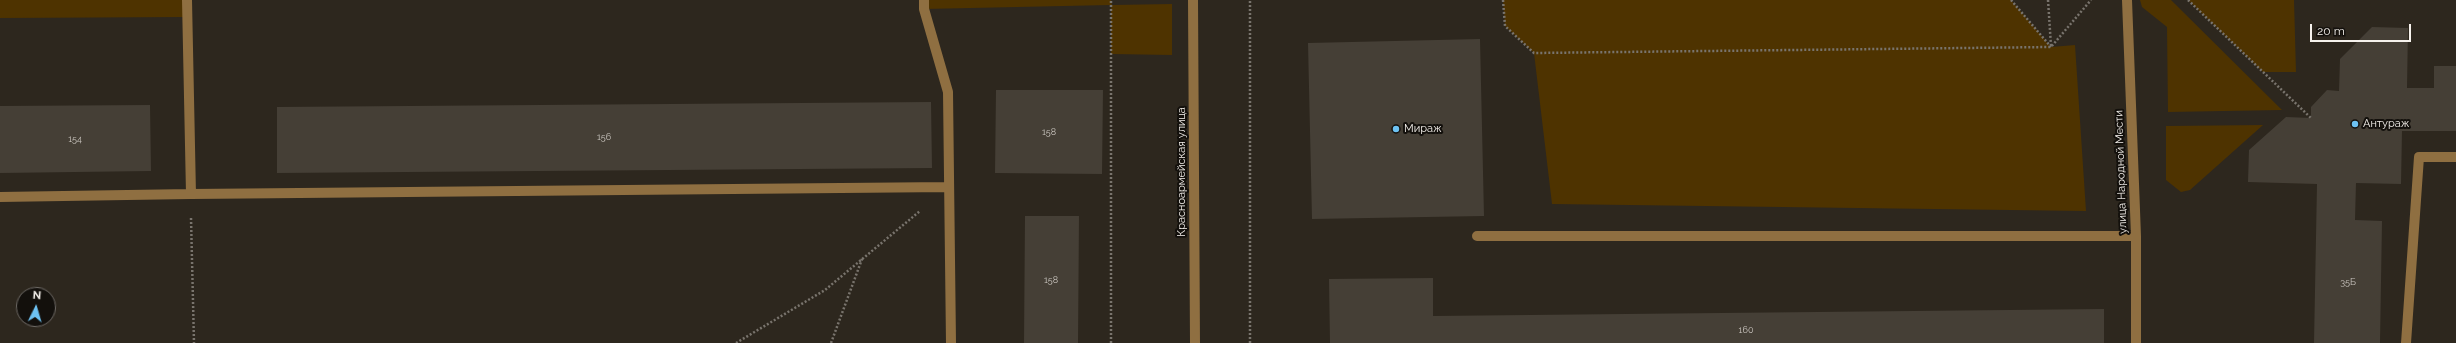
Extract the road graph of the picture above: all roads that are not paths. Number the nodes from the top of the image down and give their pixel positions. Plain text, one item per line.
1 (187, 0) edge
2 (924, 0) edge
3 (1193, 0) edge
4 (2127, 0) edge
5 (2456, 157) edge
6 (948, 187) junction
7 (191, 194) junction
8 (0, 196) edge
9 (1478, 236) dead end
10 (2136, 236) junction
11 (951, 343) edge
12 (1195, 343) edge
13 (2136, 343) edge
14 (2406, 343) edge

1 - 7 street
2 - 6 street
3 - 12 street, Красноармейская улица
4 - 10 street, улица Народной Мести
5 - 14 street
6 - 7 street
6 - 11 street
7 - 8 street
9 - 10 street
10 - 13 street, улица Народной Мести

